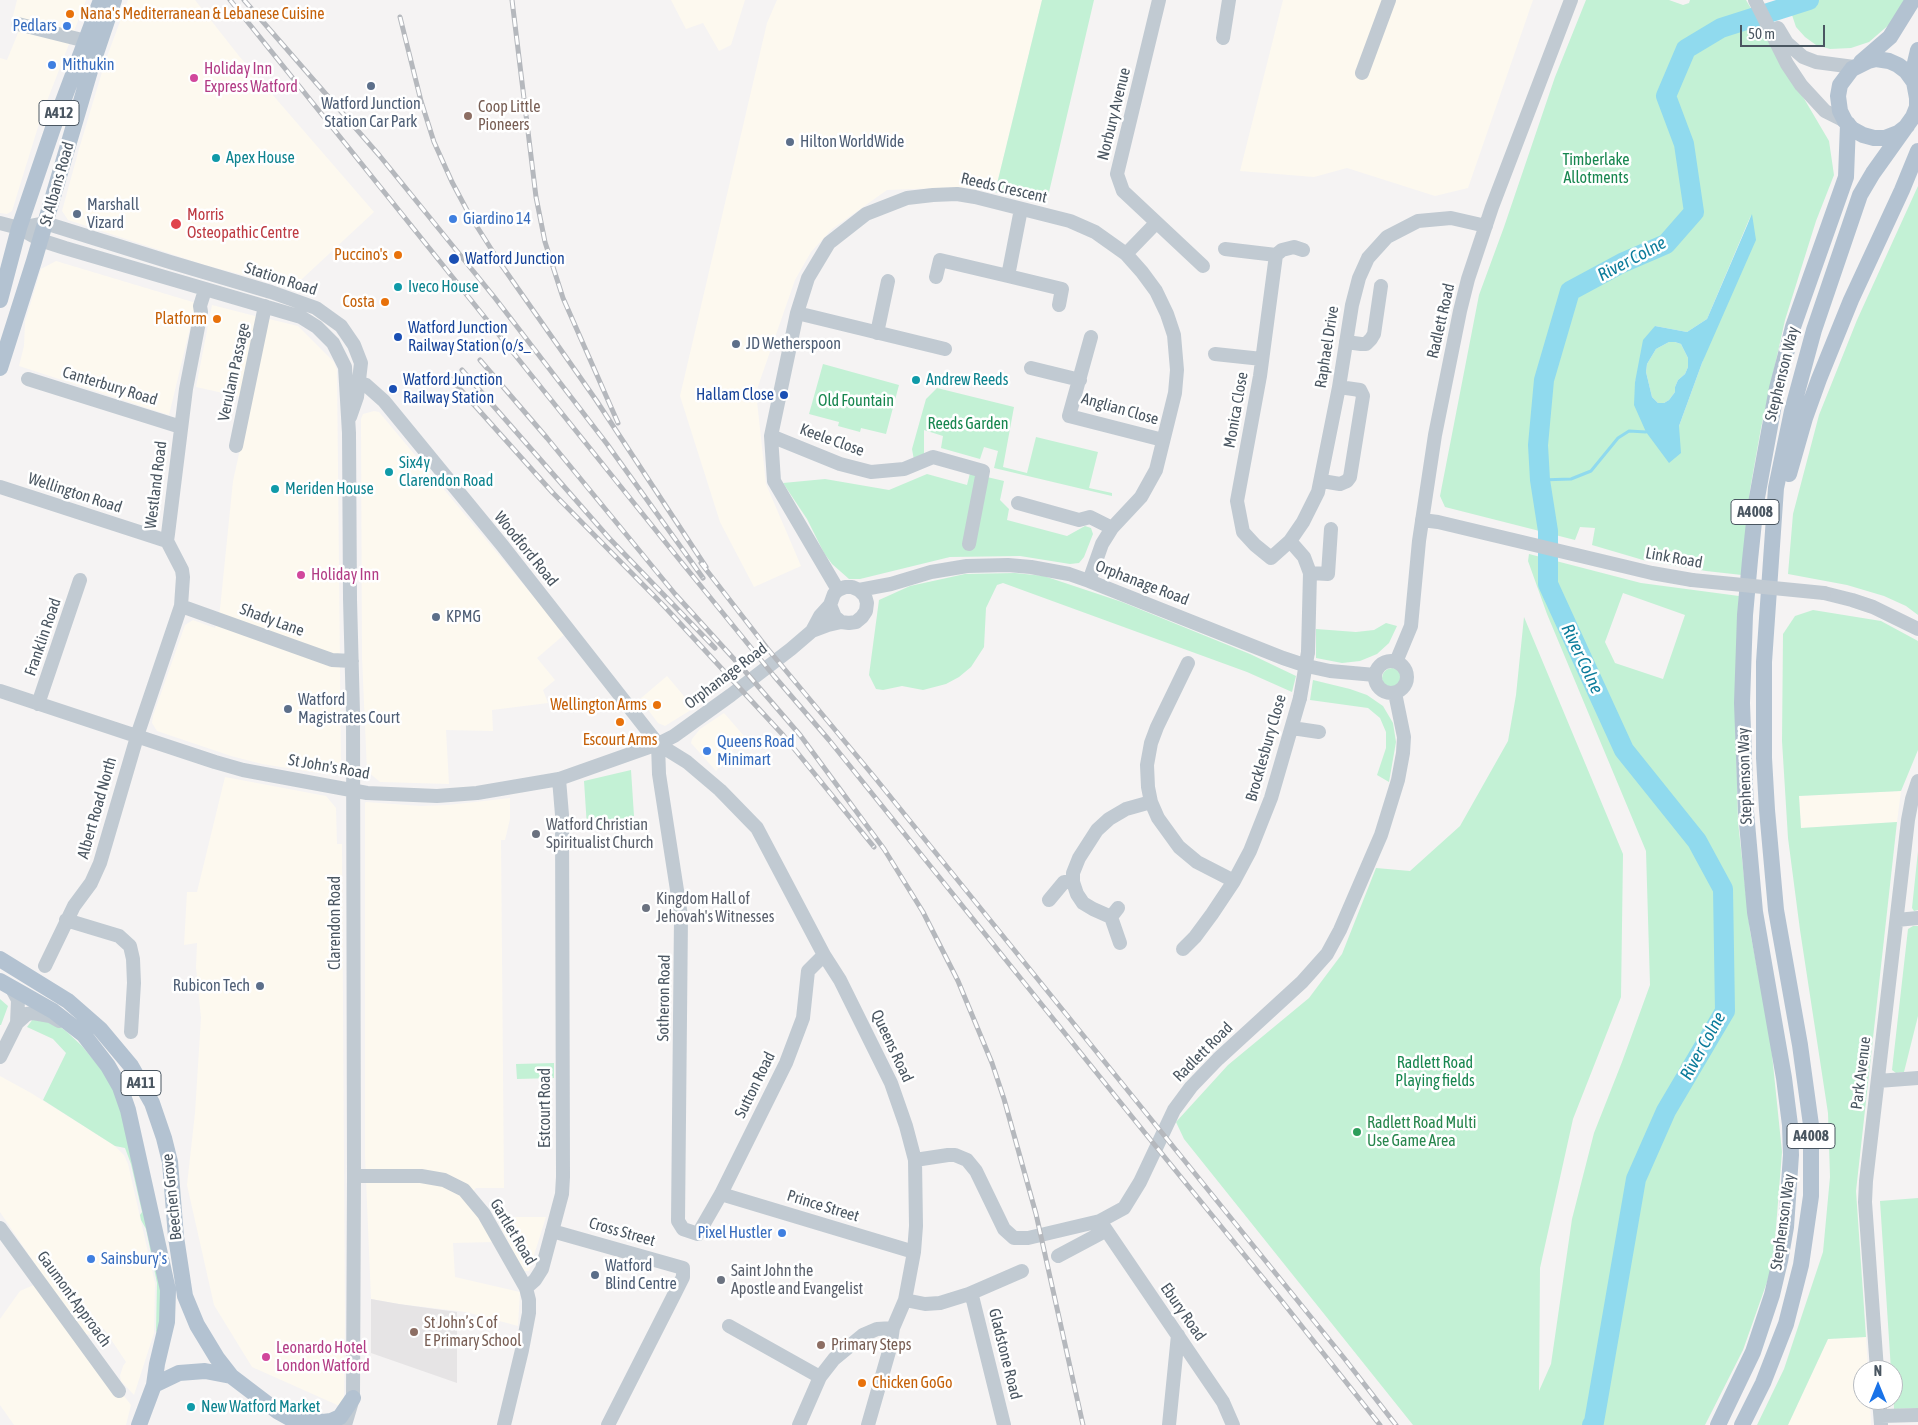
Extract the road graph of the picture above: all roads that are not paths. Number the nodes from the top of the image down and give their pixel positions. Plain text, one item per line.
1 (101, 0) edge
2 (114, 0) edge
3 (1159, 0) edge
4 (1228, 0) edge
5 (1388, 0) edge
6 (1571, 0) edge
7 (1755, 0) edge
8 (1764, 0) edge
9 (1913, 0) edge
10 (18, 24) dead end
11 (1777, 36) junction
12 (1223, 38) dead end
13 (86, 41) junction
14 (1918, 50) edge
15 (1857, 65) junction
16 (1362, 73) dead end
17 (1914, 82) junction
18 (1846, 122) junction
19 (1907, 126) junction
20 (1918, 151) edge
21 (1022, 209) junction
22 (0, 223) edge
23 (1156, 223) junction
24 (1486, 226) junction
25 (33, 230) junction
26 (1224, 249) dead end
27 (1303, 250) dead end
28 (1126, 254) junction
29 (1276, 255) junction
30 (1203, 266) dead end
31 (1008, 276) junction
32 (936, 277) dead end
33 (888, 281) dead end
34 (1381, 286) dead end
35 (205, 290) junction
36 (2, 294) edge
37 (1059, 305) dead end
38 (266, 306) junction
39 (797, 313) junction
40 (876, 333) junction
41 (1091, 338) dead end
42 (1346, 342) junction
43 (945, 349) dead end
44 (1215, 354) dead end
45 (1262, 359) junction
46 (345, 367) junction
47 (0, 368) edge
48 (1031, 368) dead end
49 (28, 379) dead end
50 (1080, 380) junction
51 (360, 383) junction
52 (1339, 387) junction
53 (356, 401) junction
54 (384, 401) junction
55 (349, 420) junction
56 (181, 427) junction
57 (771, 436) junction
58 (1163, 440) junction
59 (236, 446) dead end
60 (1322, 481) junction
61 (0, 487) edge
62 (1018, 503) dead end
63 (1422, 520) junction
64 (1774, 526) junction
65 (1112, 528) junction
66 (1331, 529) dead end
67 (167, 541) junction
68 (1290, 541) junction
69 (969, 544) dead end
70 (1271, 558) joint
71 (1310, 573) junction
72 (80, 580) dead end
73 (1089, 581) junction
74 (891, 584) junction
75 (838, 590) junction
76 (860, 590) junction
77 (867, 603) junction
78 (830, 605) junction
79 (181, 606) junction
80 (841, 622) junction
81 (1918, 630) edge
82 (812, 631) junction
83 (352, 661) junction
84 (1396, 662) junction
85 (1188, 663) dead end
86 (1375, 675) junction
87 (0, 691) edge
88 (1395, 693) junction
89 (38, 704) junction
90 (1292, 728) junction
91 (1319, 732) dead end
92 (137, 736) junction
93 (658, 744) junction
94 (559, 779) junction
95 (1918, 781) edge
96 (353, 788) junction
97 (1152, 802) junction
98 (1234, 881) junction
99 (1074, 882) junction
100 (1049, 900) dead end
101 (1918, 918) edge
102 (66, 920) junction
103 (1897, 920) junction
104 (1120, 943) dead end
105 (1183, 949) dead end
106 (824, 955) junction
107 (0, 959) edge
108 (45, 966) dead end
109 (6, 984) edge
110 (17, 1023) junction
111 (131, 1032) dead end
112 (84, 1035) junction
113 (0, 1057) edge
114 (1918, 1078) edge
115 (1878, 1081) junction
116 (915, 1160) junction
117 (354, 1176) junction
118 (721, 1194) junction
119 (1103, 1226) junction
120 (0, 1228) edge
121 (703, 1228) joint
122 (552, 1231) junction
123 (914, 1252) junction
124 (1058, 1256) dead end
125 (1022, 1270) dead end
126 (526, 1288) junction
127 (969, 1294) junction
128 (905, 1300) junction
129 (729, 1326) dead end
130 (893, 1328) junction
131 (1178, 1335) junction
132 (1876, 1360) edge
133 (231, 1376) junction
134 (820, 1377) junction
135 (154, 1385) junction
136 (119, 1392) dead end
137 (353, 1398) junction
138 (278, 1412) junction
139 (1918, 1415) edge
140 (1881, 1421) edge
141 (139, 1425) edge
142 (302, 1425) edge
143 (345, 1425) edge
144 (504, 1425) edge
145 (608, 1425) edge
146 (799, 1425) edge
147 (868, 1425) edge
148 (1004, 1425) edge
149 (1169, 1425) edge
150 (1233, 1425) edge
151 (1718, 1425) edge
152 (1742, 1425) edge

1 - 13 main road, St Albans Road / A412
2 - 25 main road, St Albans Road / A412
3 - 23 street, Norbury Avenue
4 - 12 street
5 - 16 street
6 - 24 street, Radlett Road
7 - 11 street
8 - 11 street
9 - 15 main road
10 - 13 street
11 - 15 street
11 - 18 street
13 - 25 main road, St Albans Road / A412
14 - 17 main road
15 - 17 main road
15 - 18 main road
17 - 19 main road
18 - 19 main road
18 - 151 main road, Stephenson Way / A4008
19 - 64 main road, Stephenson Way
20 - 64 main road, Stephenson Way / A4008
21 - 28 street, Reeds Crescent
21 - 31 street
21 - 39 street, Reeds Crescent
22 - 25 street
23 - 28 street
23 - 30 street, Norbury Avenue
24 - 42 street, Raphael Drive
24 - 63 street, Radlett Road
25 - 35 street, Station Road
25 - 36 main road
25 - 47 main road, St Albans Road / A412
25 - 51 street, Station Road
26 - 29 street
27 - 29 street
28 - 58 street, Reeds Crescent
29 - 45 street, Monica Close
31 - 32 street
31 - 37 street
33 - 40 street
34 - 42 street
35 - 38 street, Station Road
35 - 56 street, Westland Road
38 - 46 street, Station Road
38 - 59 street, Verulam Passage
39 - 40 street
39 - 57 street, Reeds Crescent
40 - 43 street
41 - 50 street, Anglian Close
42 - 52 street, Raphael Drive
44 - 45 street
45 - 70 street, Monica Close
46 - 51 street, Woodford Road
46 - 55 street, Station Road
48 - 50 street, Anglian Close
49 - 56 street, Canterbury Road
50 - 58 street, Anglian Close
51 - 53 street, Station Road
51 - 54 street, Woodford Road
52 - 60 street, Raphael Drive
52 - 60 street
53 - 54 street
53 - 55 street, Station Road
54 - 93 street, Woodford Road
55 - 83 street, Clarendon Road
56 - 67 street, Westland Road
57 - 69 street, Keele Close
57 - 75 street, Reeds Crescent
58 - 65 street, Reeds Crescent
60 - 68 street, Raphael Drive
61 - 67 street, Wellington Road
62 - 65 street
63 - 81 street, Link Road, bridge
63 - 84 street, Radlett Road
64 - 152 main road, Stephenson Way / A4008
65 - 73 street, Reeds Crescent
66 - 71 street
67 - 79 street, Westland Road
68 - 70 street, Raphael Drive
68 - 71 street, Brocklesbury Close
71 - 90 street, Brocklesbury Close, bridge
72 - 89 street, Franklin Road
73 - 74 street, Orphanage Road
73 - 86 street, Orphanage Road
74 - 76 street, Orphanage Road
74 - 77 street, Orphanage Road
75 - 76 street, Orphanage Road
75 - 78 street, Orphanage Road
76 - 77 street
77 - 80 street, Orphanage Road
78 - 80 street
78 - 82 street, Orphanage Road
79 - 83 street, Shady Lane
79 - 92 street, Westland Road
80 - 82 street, Orphanage Road
82 - 93 street, Orphanage Road
83 - 96 street, Clarendon Road
84 - 86 street
84 - 88 street
85 - 97 street
86 - 88 street
87 - 89 street, St John's Road
88 - 119 street, Radlett Road
89 - 92 street, St John's Road
90 - 91 street
90 - 98 street, Brocklesbury Close
92 - 96 street, St John's Road
92 - 102 street, Albert Road North
93 - 94 street, St John's Road
93 - 106 street, Queens Road
93 - 121 street, Sotheron Road
94 - 96 street, St John's Road
94 - 122 street, Estcourt Road
95 - 103 street, Park Avenue
96 - 117 street, Clarendon Road
97 - 98 street
97 - 99 street
98 - 105 street, Brocklesbury Close
99 - 100 street
99 - 104 street
101 - 103 street
102 - 108 street, Albert Road North
102 - 111 street
103 - 115 street, Park Avenue
106 - 116 street, Queens Road
106 - 118 street, Sutton Road
107 - 133 main road, Beechen Grove / A411
109 - 110 street
109 - 112 main road, Beechen Grove / A411
110 - 112 street
110 - 113 street
112 - 135 main road, Beechen Grove / A411
114 - 115 street
115 - 132 street, Park Avenue
116 - 119 street, Radlett Road
116 - 123 street, Queens Road
117 - 126 street, Gartlet Road
117 - 137 street, Clarendon Road
118 - 121 street, Sutton Road
118 - 123 street, Prince Street
119 - 124 street
119 - 131 street, Ebury Road
120 - 136 street, Gaumont Approach
122 - 126 street, Estcourt Road
122 - 145 street, Cross Street
123 - 128 street, Queens Road
125 - 127 street
126 - 144 street
127 - 128 street
127 - 148 street, Gladstone Road
128 - 130 street, Queens Road
129 - 134 street
130 - 134 street
130 - 147 street, Queens Road
131 - 149 street
131 - 150 street, Ebury Road
133 - 135 main road, A411
133 - 138 main road, Beechen Grove / A411
134 - 146 street
135 - 141 main road, A411
137 - 138 main road
137 - 143 street, Clarendon Road
138 - 142 main road, Beechen Grove / A411
139 - 140 street

